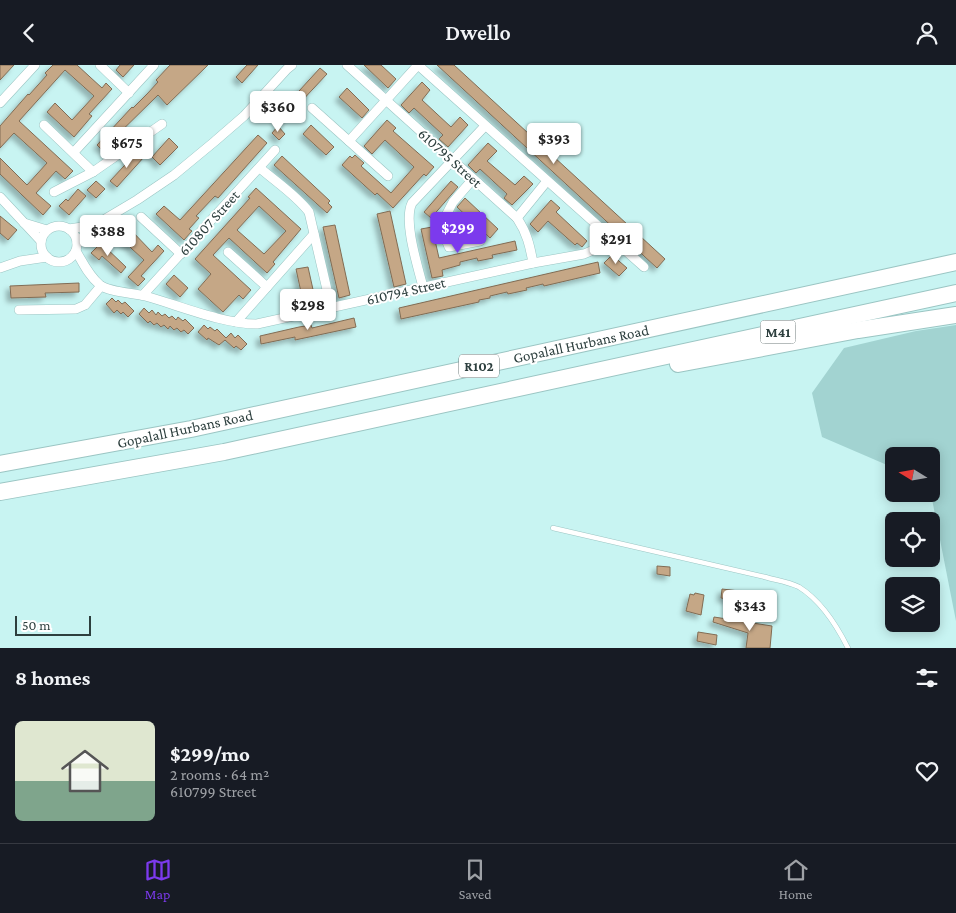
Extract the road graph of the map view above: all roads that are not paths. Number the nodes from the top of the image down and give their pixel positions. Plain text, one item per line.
1 (35, 65) edge
2 (100, 65) edge
3 (154, 65) edge
4 (347, 65) edge
5 (418, 65) edge
6 (289, 66) edge
7 (129, 93) junction
8 (386, 101) junction
9 (0, 103) edge
10 (312, 108) dead end
11 (162, 124) dead end
12 (44, 125) dead end
13 (486, 126) junction
14 (349, 141) junction
15 (276, 150) dead end
16 (74, 152) junction
17 (452, 161) junction
18 (260, 168) junction
19 (94, 172) junction
20 (388, 176) dead end
21 (473, 179) junction
22 (547, 181) junction
23 (54, 192) dead end
24 (0, 197) edge
25 (141, 217) dead end
26 (517, 218) junction
27 (24, 223) junction
28 (95, 225) junction
29 (69, 229) junction
30 (47, 230) junction
31 (314, 234) junction
32 (610, 236) junction
33 (480, 241) dead end
34 (41, 244) junction
35 (76, 247) junction
36 (228, 252) dead end
37 (181, 254) junction
38 (47, 257) junction
39 (20, 261) junction
40 (66, 261) junction
41 (956, 262) edge
42 (533, 263) junction
43 (644, 267) dead end
44 (0, 268) edge
45 (88, 271) junction
46 (101, 286) junction
47 (267, 287) junction
48 (422, 287) junction
49 (956, 293) edge
50 (143, 295) junction
51 (331, 307) junction
52 (19, 311) dead end
53 (956, 315) edge
54 (236, 322) junction
55 (600, 371) junction
56 (0, 465) edge
57 (0, 492) edge
58 (553, 528) dead end
59 (848, 648) edge

1 - 9 street
2 - 7 street
3 - 7 street
4 - 8 street, 610795 Street
5 - 8 street
5 - 13 street
6 - 28 street
7 - 16 street
8 - 14 street
8 - 17 street, 610795 Street
10 - 14 street
11 - 19 street
12 - 16 street
13 - 17 street
13 - 22 street
14 - 20 street
15 - 18 street, 610807 Street
16 - 19 street
17 - 21 street, 610795 Street
17 - 48 street
18 - 31 street
18 - 37 street, 610807 Street
19 - 23 street
21 - 26 street, 610795 Street
21 - 33 street
22 - 26 street
22 - 32 street
24 - 27 street
25 - 37 street
26 - 42 street, 610795 Street
27 - 30 street
27 - 34 street
28 - 29 street
28 - 35 street
29 - 30 street
29 - 35 street
30 - 34 street
31 - 47 street
31 - 51 street
32 - 42 street, 610794 Street
32 - 43 street
34 - 38 street
34 - 39 street
35 - 40 street
35 - 45 street
36 - 47 street
37 - 50 street, 610807 Street
38 - 39 street
38 - 40 street
39 - 44 street
40 - 45 street
41 - 56 highway, Gopalall Hurbans Road / R102
42 - 48 street, 610794 Street
45 - 46 street
46 - 50 street, 610794 Street
46 - 52 street
47 - 54 street
48 - 51 street, 610794 Street
49 - 55 highway, Gopalall Hurbans Road / M41
50 - 54 street, 610794 Street
51 - 54 street, 610794 Street
53 - 55 highway
55 - 57 highway, Gopalall Hurbans Road / R102
58 - 59 lane

